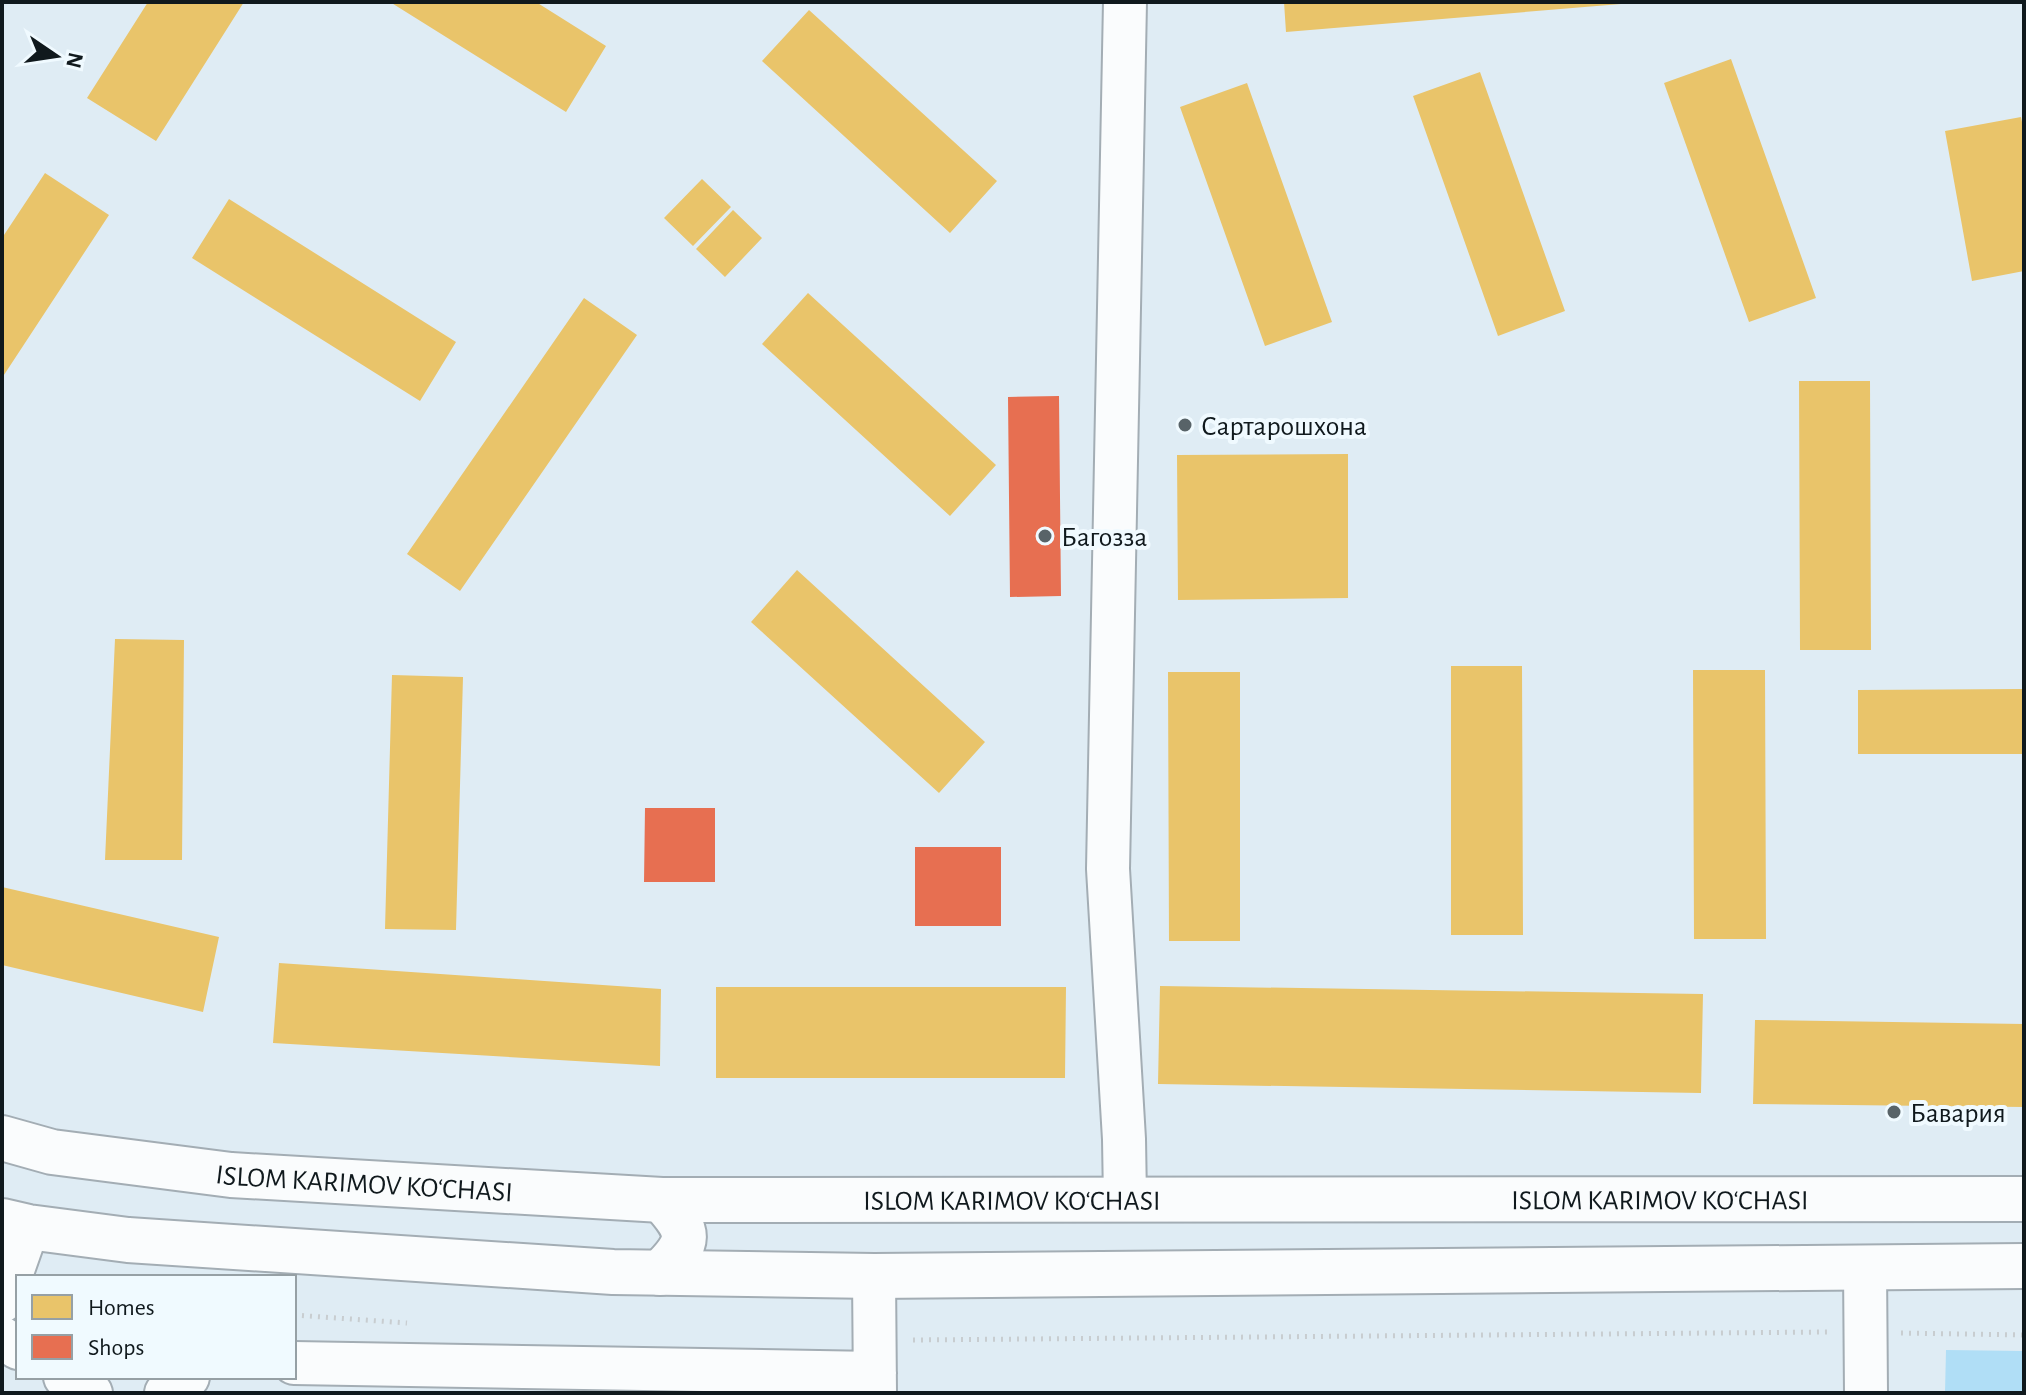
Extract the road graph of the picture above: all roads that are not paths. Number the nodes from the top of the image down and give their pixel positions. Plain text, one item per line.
1 (1125, 2) edge
2 (2, 1138) edge
3 (1125, 1199) junction
4 (2024, 1199) edge
5 (662, 1200) junction
6 (15, 1224) edge
7 (2024, 1266) edge
8 (1865, 1267) junction
9 (660, 1273) junction
10 (874, 1276) junction
11 (2, 1301) edge
12 (296, 1363) edge
13 (875, 1369) edge
14 (68, 1379) edge
15 (185, 1379) edge
16 (91, 1393) edge
17 (166, 1393) edge
18 (1866, 1393) edge

1 - 3 street
2 - 5 main road, ISLOM KARIMOV KO‘CHASI
3 - 4 main road, ISLOM KARIMOV KO‘CHASI
3 - 5 main road, ISLOM KARIMOV KO‘CHASI
5 - 9 main road
6 - 9 main road
6 - 11 street
7 - 8 main road
8 - 10 main road
8 - 18 street
9 - 10 main road
10 - 13 street
12 - 13 street
14 - 16 street
15 - 17 street

